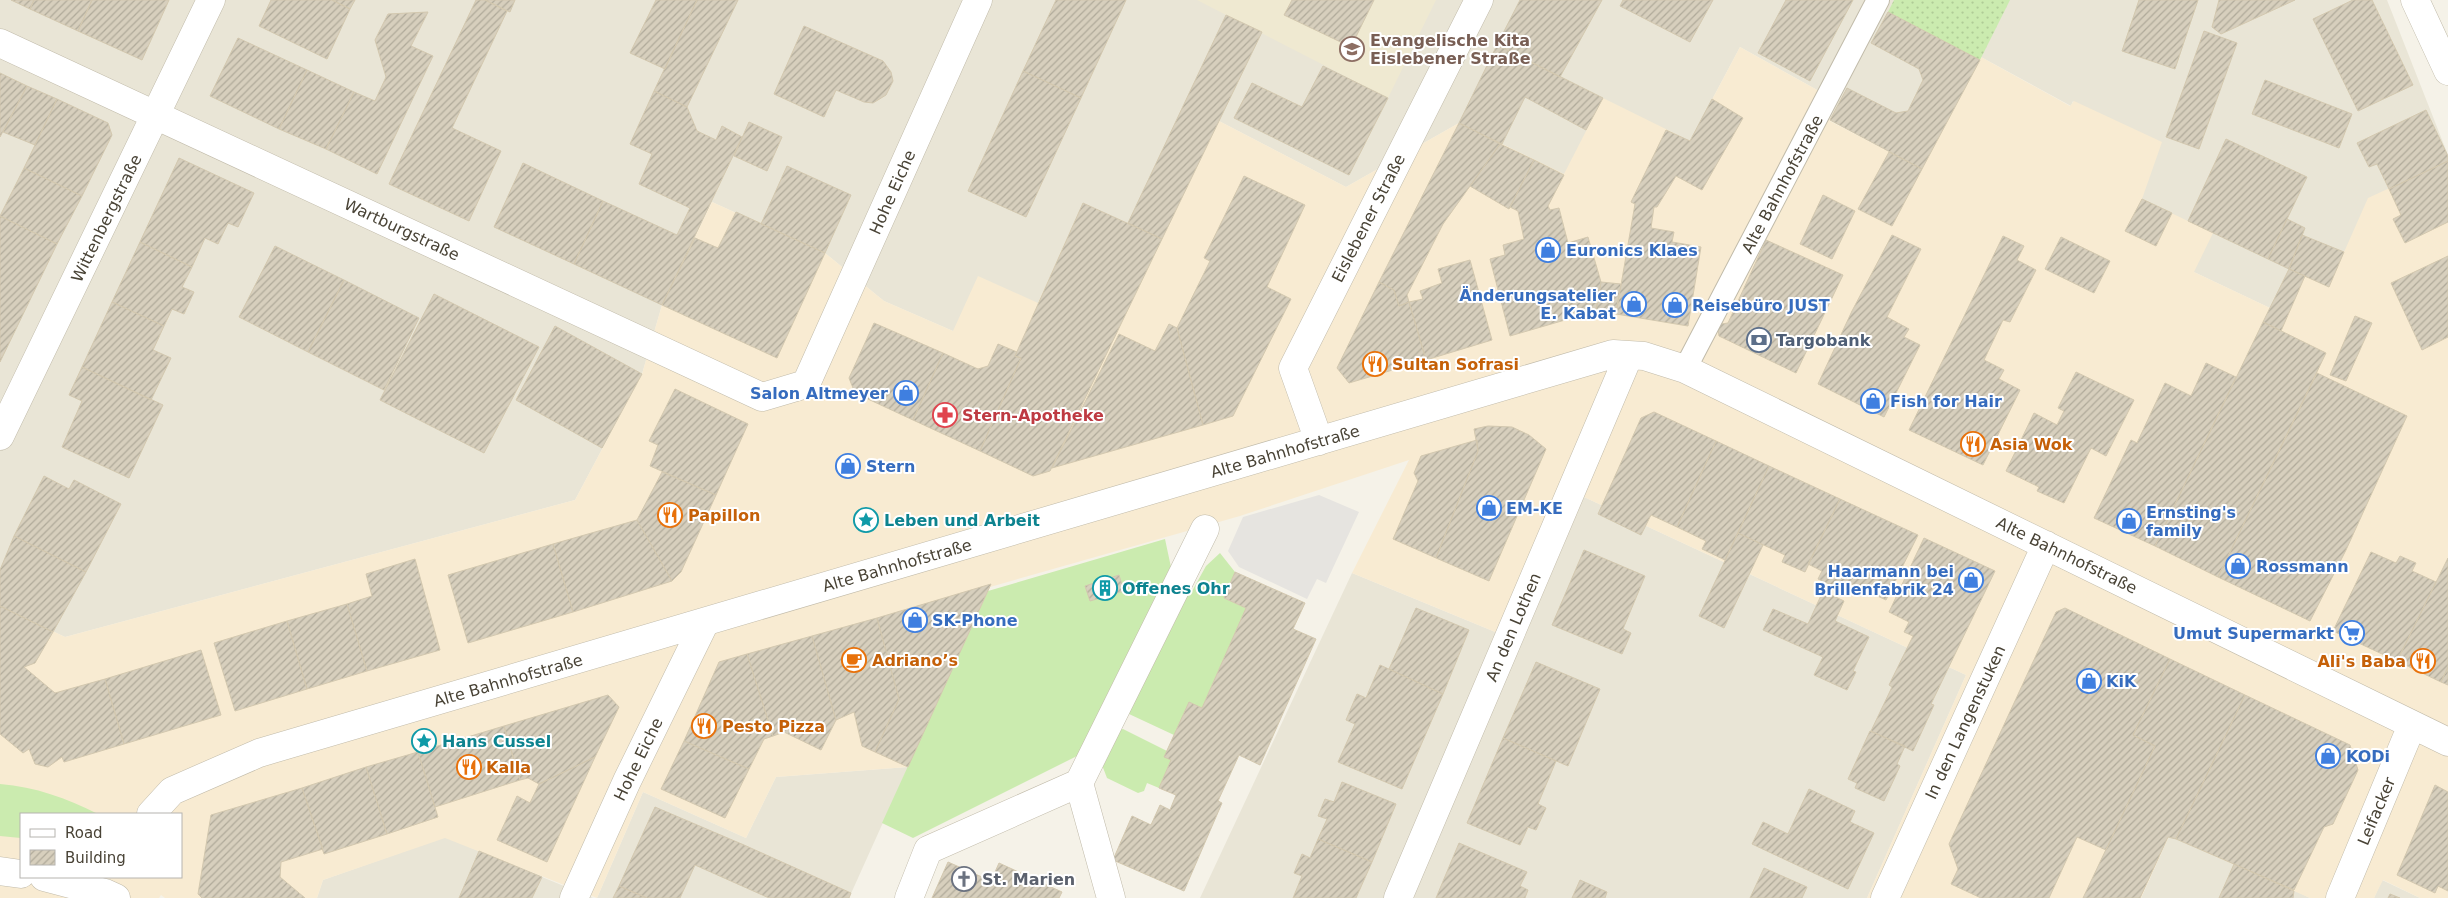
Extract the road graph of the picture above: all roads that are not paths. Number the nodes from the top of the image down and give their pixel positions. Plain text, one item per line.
1 (211, 0) edge
2 (978, 0) edge
3 (1479, 0) edge
4 (1878, 0) edge
5 (2415, 0) edge
6 (0, 43) edge
7 (2448, 71) edge
8 (156, 114) junction
9 (1629, 355) junction
10 (1685, 369) junction
11 (806, 384) joint
12 (0, 436) edge
13 (1319, 441) junction
14 (1205, 529) dead end
15 (2046, 545) junction
16 (705, 622) junction
17 (2412, 725) junction
18 (2448, 742) edge
19 (1079, 782) junction
20 (152, 813) edge
21 (0, 871) edge
22 (20, 874) edge
23 (50, 878) edge
24 (112, 889) edge
25 (574, 898) edge
26 (909, 898) edge
27 (1111, 898) edge
28 (1398, 898) edge
29 (1885, 898) edge
30 (2340, 898) edge

1 - 8 street, Wittenbergstraße
2 - 11 street, Hohe Eiche
3 - 13 street, Eislebener Straße
4 - 10 lane, Alte Bahnhofstraße
5 - 7 street
6 - 8 street, Wartburgstraße
8 - 11 street, Wartburgstraße
8 - 12 street, Wittenbergstraße
9 - 10 street, Alte Bahnhofstraße
9 - 13 street, Alte Bahnhofstraße
9 - 28 street, An den Lothen
10 - 15 street, Alte Bahnhofstraße
13 - 16 street, Alte Bahnhofstraße
14 - 19 street
15 - 17 street, Alte Bahnhofstraße
15 - 29 street, In den Langenstuken
16 - 20 street, Alte Bahnhofstraße
16 - 25 street, Hohe Eiche
17 - 18 street, Alte Bahnhofstraße
17 - 30 street, Leifacker
19 - 26 street
19 - 27 street
21 - 22 street
23 - 24 street

